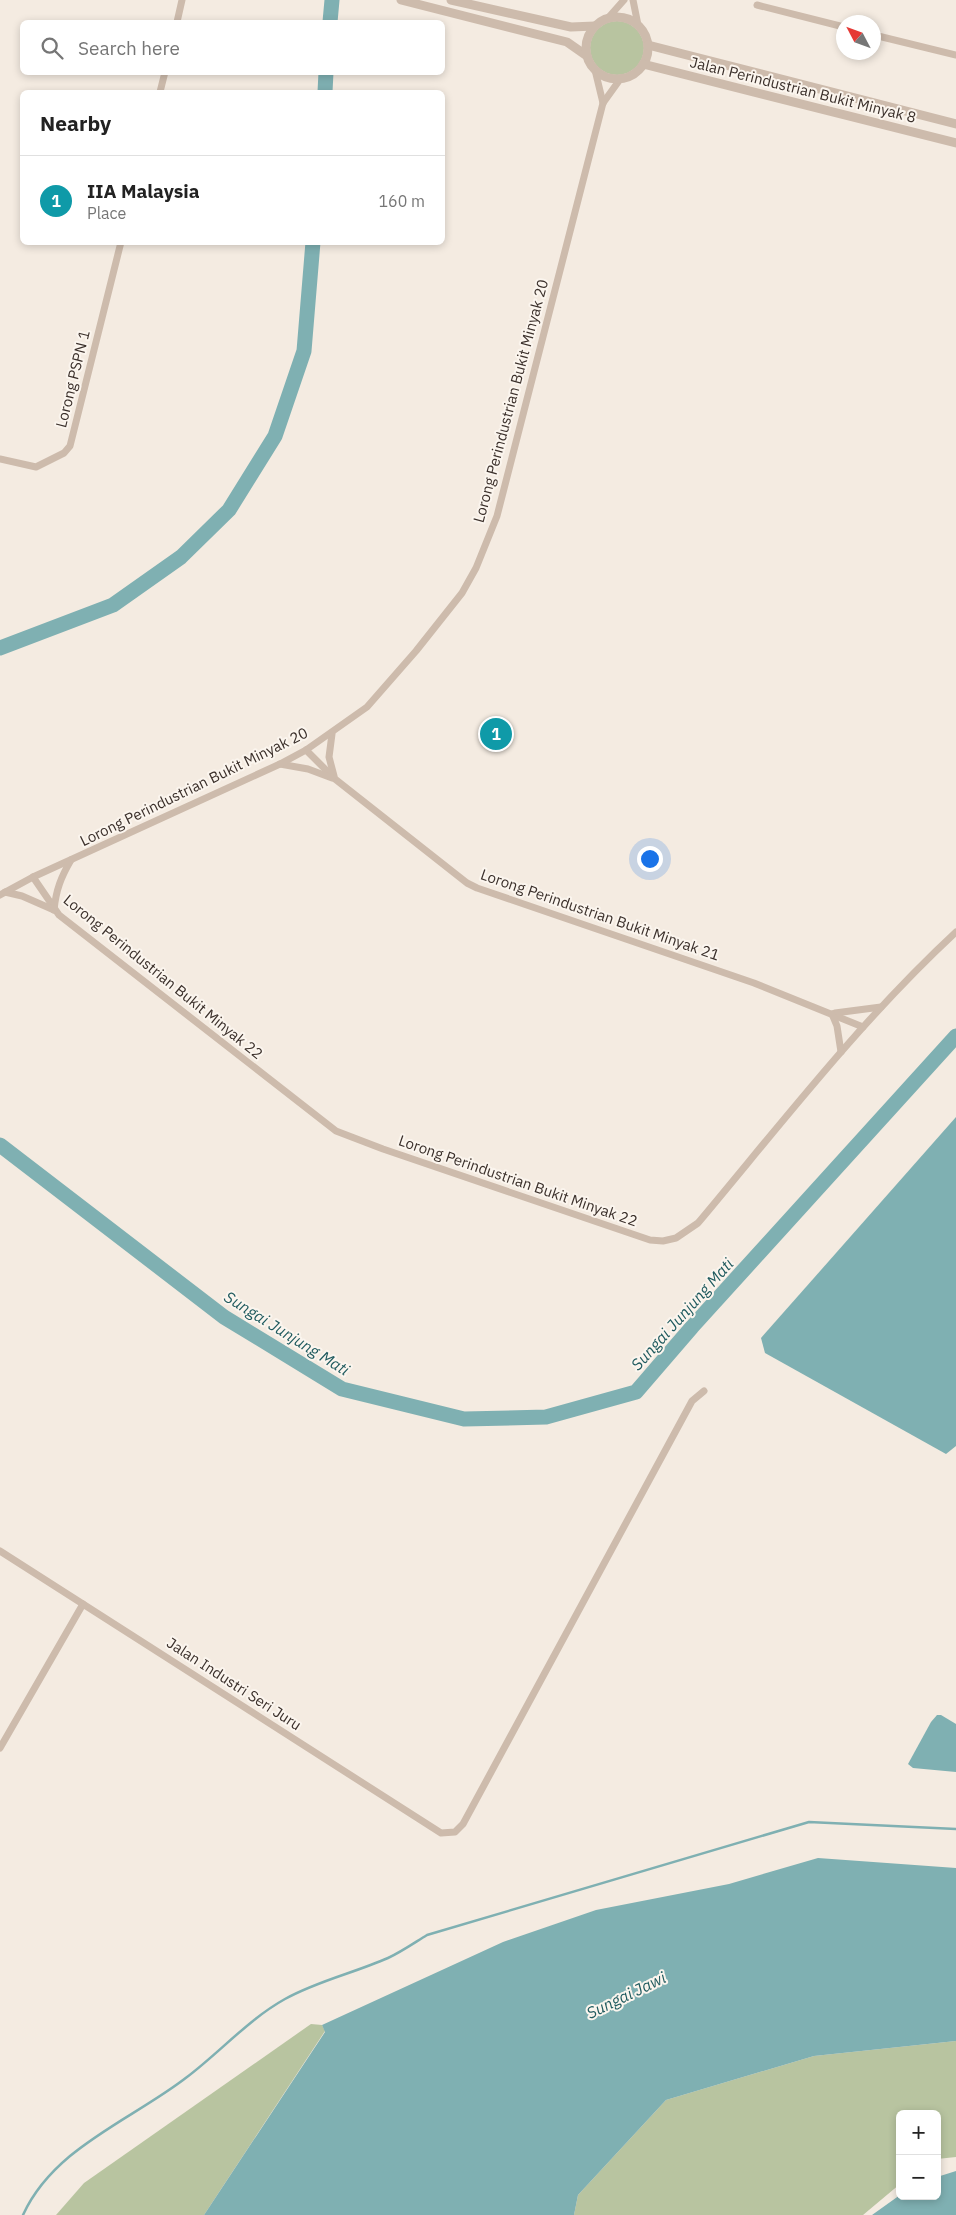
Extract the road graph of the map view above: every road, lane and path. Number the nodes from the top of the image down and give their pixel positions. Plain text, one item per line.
1 (182, 0) edge
2 (401, 0) edge
3 (451, 0) edge
4 (624, 0) edge
5 (633, 0) edge
6 (757, 5) dead end
7 (608, 18) junction
8 (177, 20) edge
9 (638, 24) junction
10 (836, 25) edge
11 (595, 26) junction
12 (881, 36) edge
13 (648, 44) junction
14 (956, 55) edge
15 (587, 56) junction
16 (643, 64) junction
17 (595, 70) junction
18 (164, 75) edge
19 (621, 78) junction
20 (160, 90) edge
21 (603, 103) junction
22 (956, 124) edge
23 (956, 143) edge
24 (120, 245) edge
25 (0, 459) edge
26 (332, 734) junction
27 (306, 750) junction
28 (280, 764) junction
29 (335, 779) junction
30 (71, 860) junction
31 (33, 877) junction
32 (2, 894) edge
33 (54, 910) junction
34 (956, 932) edge
35 (882, 1006) junction
36 (832, 1014) junction
37 (863, 1027) junction
38 (841, 1052) junction
39 (704, 1391) dead end
40 (0, 1551) edge
41 (83, 1604) junction
42 (0, 1748) edge

1 - 8 street
2 - 15 street
3 - 11 street
4 - 7 street
5 - 9 street
6 - 10 street
7 - 9 street
7 - 11 street
9 - 13 street
11 - 15 street
12 - 14 street
13 - 16 street
13 - 22 street, Jalan Perindustrian Bukit Minyak 8
15 - 17 street
16 - 19 street
16 - 23 street, Jalan Perindustrian Bukit Minyak 8
17 - 19 street
17 - 21 street
18 - 20 street
19 - 21 street
21 - 26 street, Lorong Perindustrian Bukit Minyak 20
24 - 25 street, Lorong PSPN 1
26 - 27 street, Lorong Perindustrian Bukit Minyak 20
26 - 29 street
27 - 28 street, Lorong Perindustrian Bukit Minyak 20
27 - 29 street, Lorong Perindustrian Bukit Minyak 21
28 - 29 street
28 - 30 street, Lorong Perindustrian Bukit Minyak 20
29 - 36 street, Lorong Perindustrian Bukit Minyak 21
30 - 31 street, Lorong Perindustrian Bukit Minyak 20
30 - 33 street
31 - 32 street, Lorong Perindustrian Bukit Minyak 20
31 - 33 street, Lorong Perindustrian Bukit Minyak 22
32 - 33 street
33 - 38 street, Lorong Perindustrian Bukit Minyak 22
34 - 35 street, Lorong Perindustrian Bukit Minyak 22
35 - 36 street
35 - 37 street, Lorong Perindustrian Bukit Minyak 22
36 - 37 street, Lorong Perindustrian Bukit Minyak 21
36 - 38 street
37 - 38 street, Lorong Perindustrian Bukit Minyak 22
39 - 41 street, Jalan Industri Seri Juru
40 - 41 street, Jalan Industri Seri Juru
41 - 42 street

